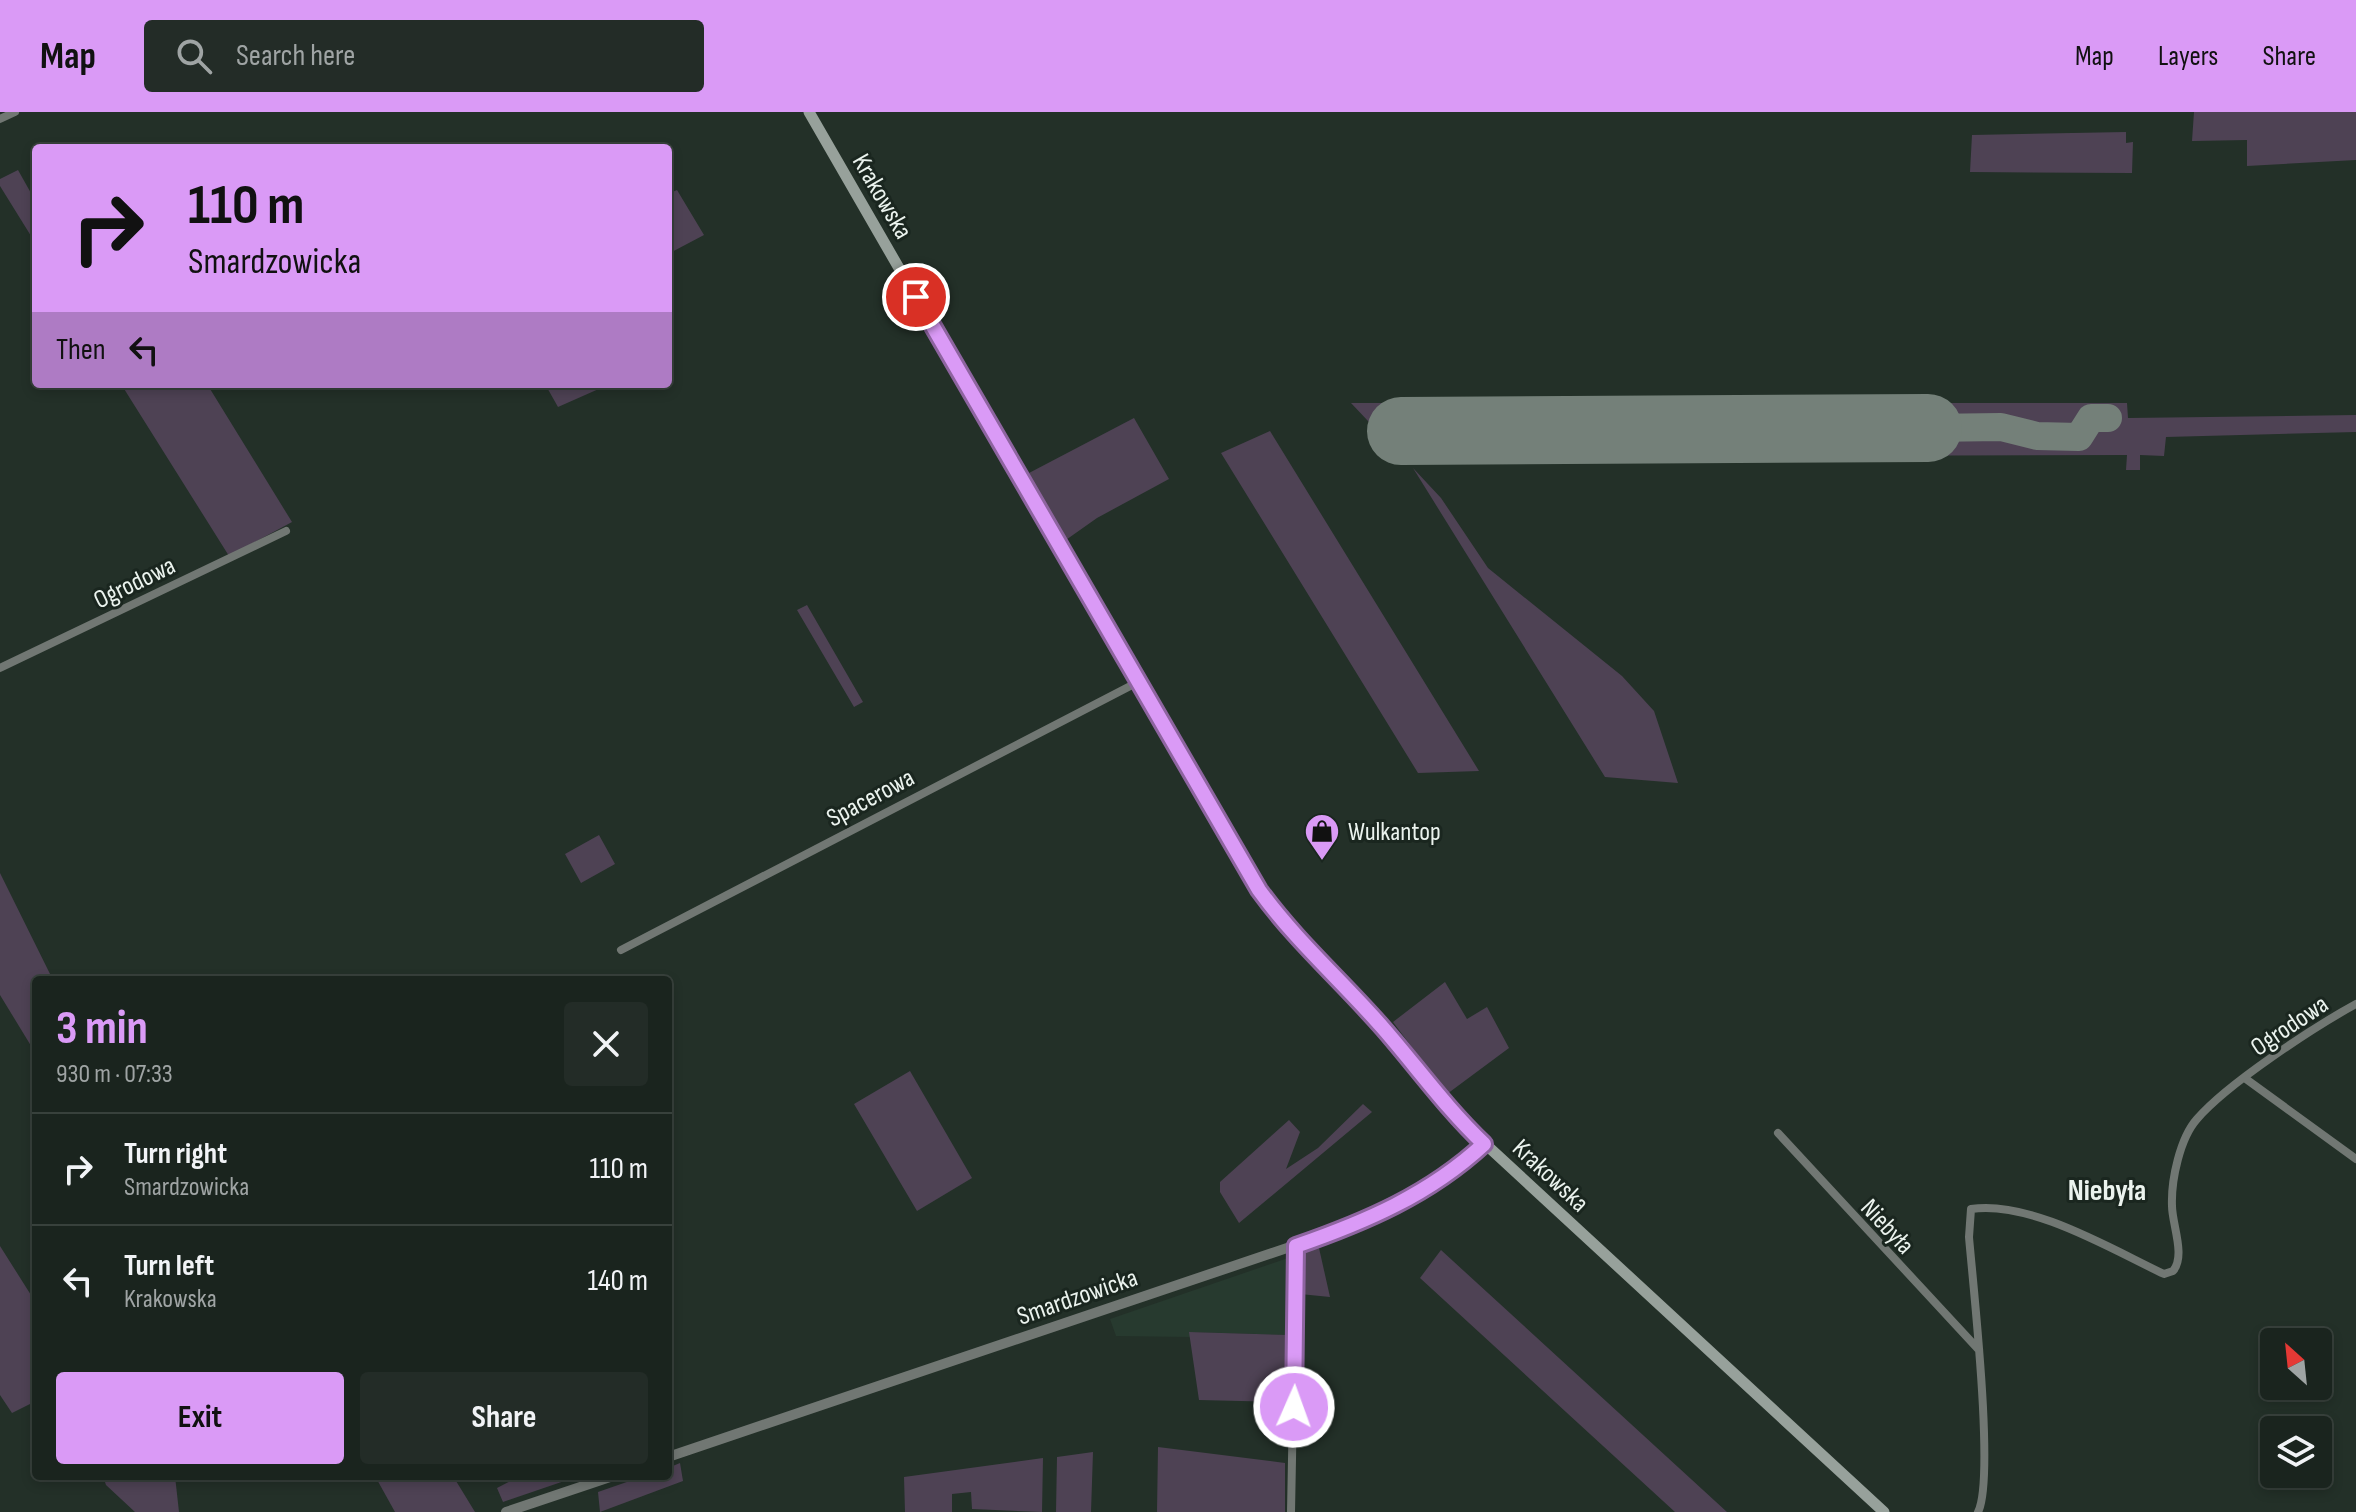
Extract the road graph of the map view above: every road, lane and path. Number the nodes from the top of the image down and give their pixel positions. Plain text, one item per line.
1 (15, 112) edge
2 (809, 112) edge
3 (0, 119) edge
4 (286, 531) dead end
5 (0, 668) edge
6 (1138, 682) junction
7 (621, 950) dead end
8 (2356, 1004) edge
9 (2246, 1079) junction
10 (1778, 1133) dead end
11 (1484, 1144) junction
12 (2356, 1159) edge
13 (1296, 1246) junction
14 (1979, 1350) junction
15 (672, 1456) edge
16 (601, 1480) edge
17 (506, 1512) edge
18 (1291, 1512) edge
19 (1884, 1512) edge
20 (1978, 1512) edge

1 - 3 street
2 - 6 main road, Krakowska
4 - 5 street, Ogrodowa
6 - 7 street, Spacerowa
6 - 11 main road, Krakowska
8 - 9 street, Ogrodowa
9 - 12 street, Ogrodowa
9 - 14 street, Ogrodowa
10 - 14 street, Niebyła
11 - 13 street, Smardzowicka
11 - 19 main road, Krakowska
13 - 15 street, Smardzowicka
13 - 18 street
14 - 20 street
16 - 17 street

